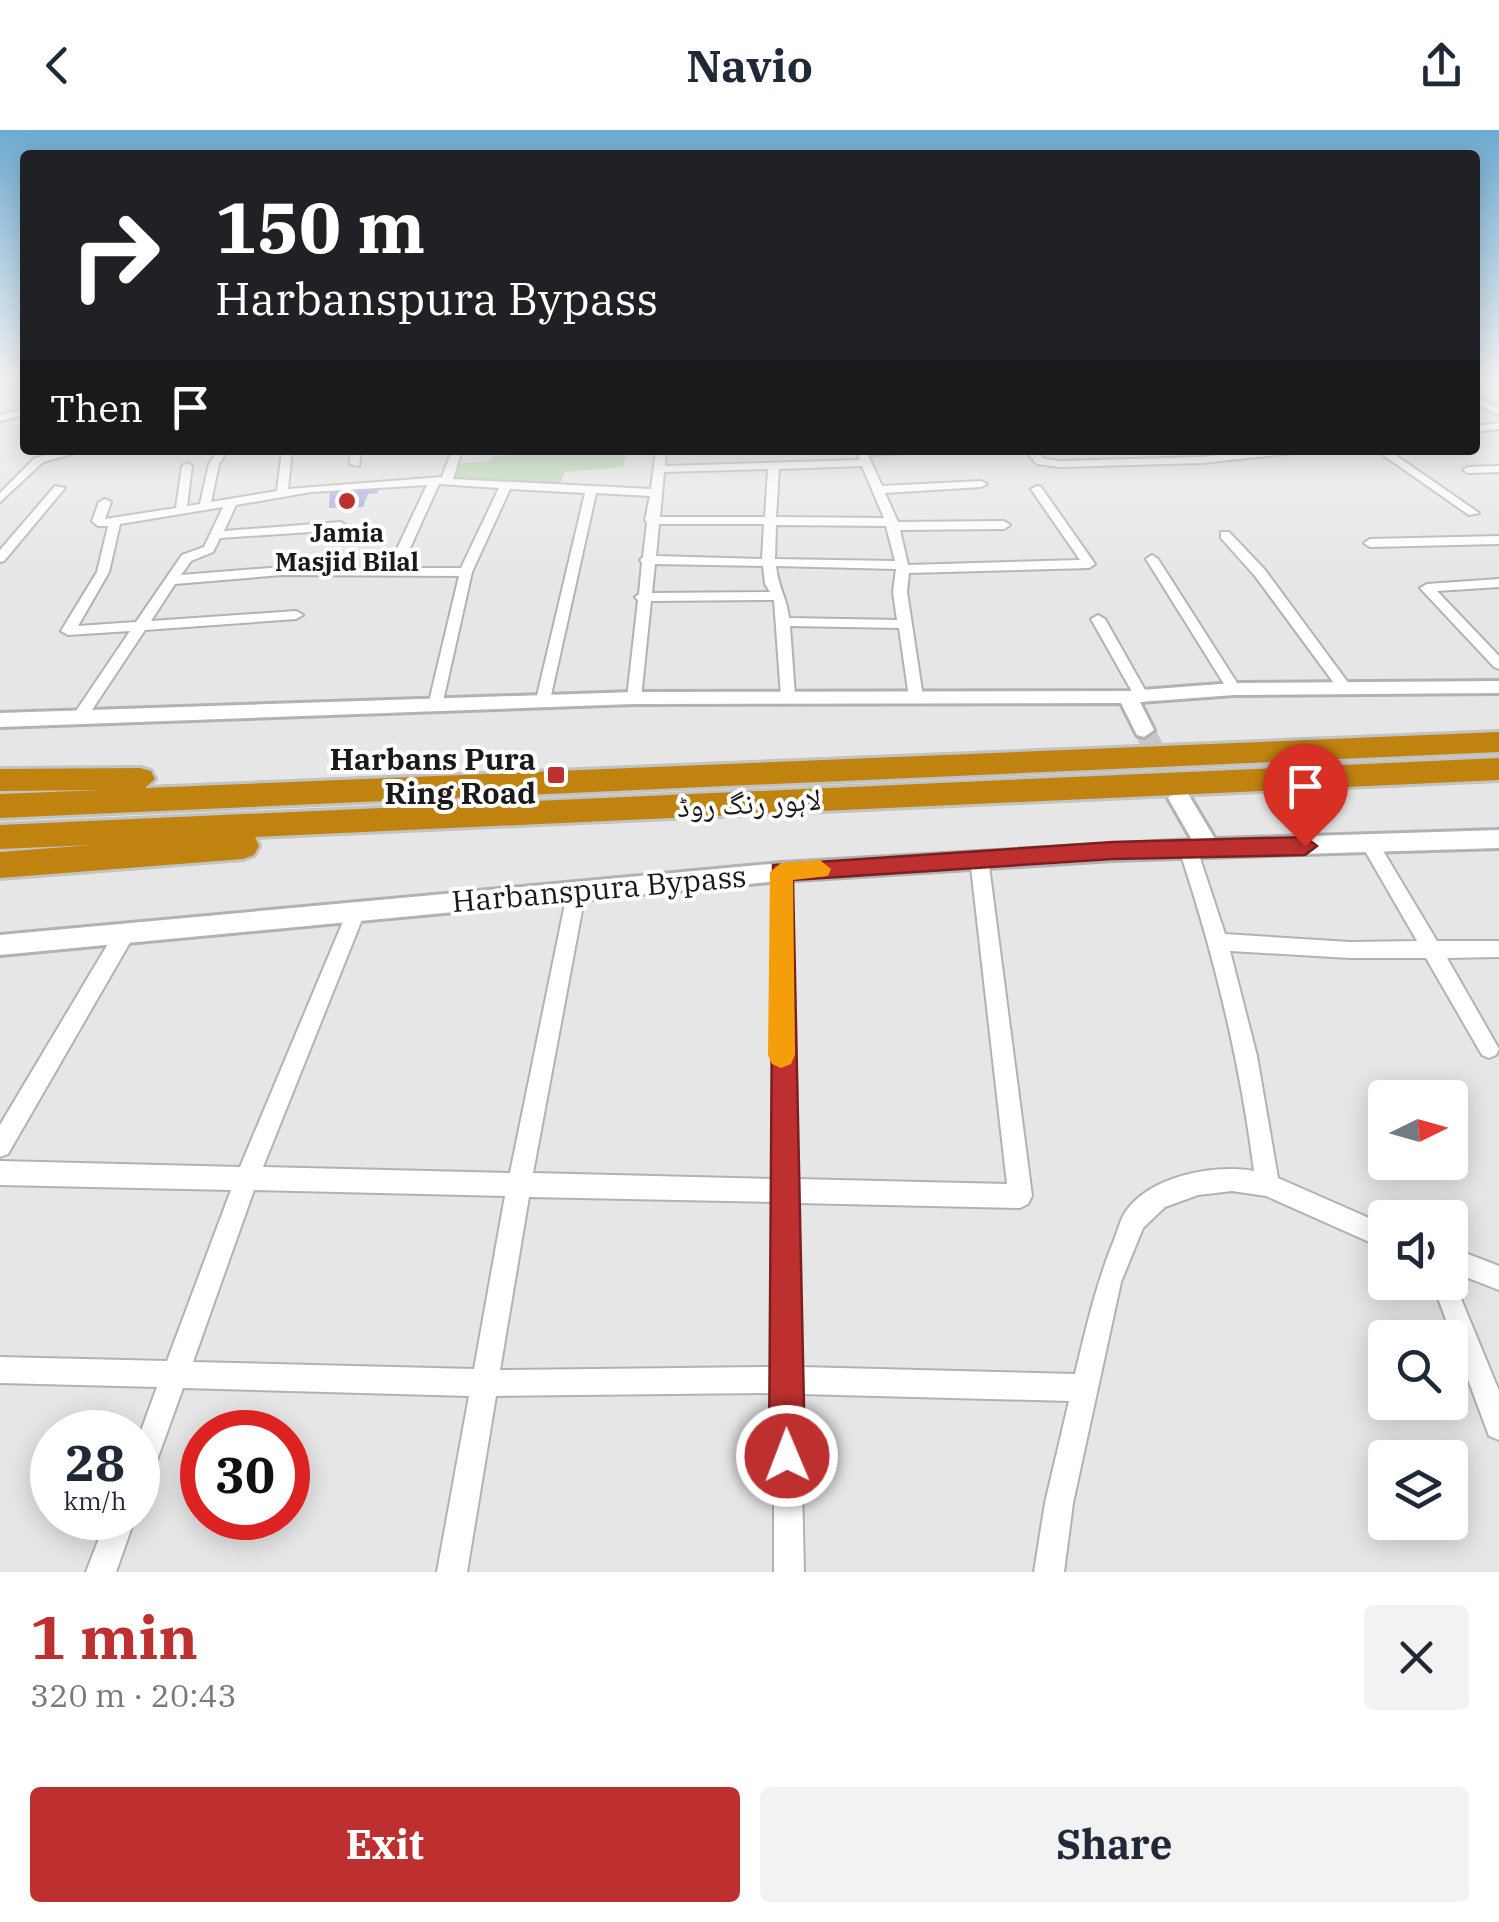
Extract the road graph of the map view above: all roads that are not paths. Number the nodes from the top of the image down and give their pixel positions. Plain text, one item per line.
1 (60, 455) edge
2 (220, 455) edge
3 (286, 455) edge
4 (355, 455) edge
5 (454, 455) edge
6 (660, 455) edge
7 (734, 455) edge
8 (863, 455) edge
9 (1034, 455) edge
10 (1246, 455) edge
11 (1388, 455) edge
12 (354, 464) dead end
13 (186, 466) dead end
14 (774, 466) junction
15 (734, 467) junction
16 (658, 469) junction
17 (1499, 469) edge
18 (1468, 470) dead end
19 (22, 477) junction
20 (0, 478) edge
21 (441, 480) junction
22 (981, 484) dead end
23 (506, 485) junction
24 (59, 488) dead end
25 (1037, 489) dead end
26 (880, 490) junction
27 (591, 492) junction
28 (282, 493) junction
29 (654, 493) junction
30 (0, 498) edge
31 (232, 500) junction
32 (104, 502) dead end
33 (205, 504) junction
34 (181, 508) junction
35 (1473, 514) dead end
36 (115, 520) junction
37 (651, 520) junction
38 (772, 521) junction
39 (892, 524) junction
40 (1004, 525) dead end
41 (341, 526) dead end
42 (1225, 535) dead end
43 (216, 536) junction
44 (1499, 540) edge
45 (1370, 542) dead end
46 (0, 558) edge
47 (1152, 558) dead end
48 (646, 560) junction
49 (768, 561) junction
50 (901, 567) junction
51 (393, 571) junction
52 (466, 572) junction
53 (172, 580) junction
54 (1499, 582) edge
55 (780, 596) junction
56 (642, 597) junction
57 (296, 614) dead end
58 (1098, 619) dead end
59 (782, 622) junction
60 (906, 624) junction
61 (144, 625) junction
62 (1499, 664) edge
63 (1499, 687) edge
64 (1234, 689) junction
65 (1347, 691) junction
66 (788, 696) junction
67 (916, 697) junction
68 (1135, 697) junction
69 (634, 698) junction
70 (544, 700) junction
71 (436, 706) junction
72 (79, 718) junction
73 (0, 720) edge
74 (1144, 730) tunnel mouth
75 (1499, 742) edge
76 (1499, 769) edge
77 (0, 780) edge
78 (554, 798) junction
79 (1179, 798) tunnel mouth
80 (0, 806) edge
81 (0, 838) edge
82 (1499, 839) edge
83 (1370, 844) junction
84 (1198, 849) junction
85 (980, 858) junction
86 (0, 865) edge
87 (781, 872) junction
88 (577, 889) junction
89 (356, 912) junction
90 (125, 932) junction
91 (1222, 942) junction
92 (0, 945) edge
93 (1499, 950) edge
94 (1436, 951) junction
95 (1489, 1048) dead end
96 (0, 1146) edge
97 (0, 1173) edge
98 (248, 1179) junction
99 (519, 1184) junction
100 (1266, 1185) junction
101 (782, 1192) junction
102 (1368, 1230) edge
103 (1468, 1266) edge
104 (1499, 1278) edge
105 (1451, 1300) edge
106 (0, 1370) edge
107 (174, 1375) junction
108 (786, 1380) junction
109 (485, 1383) junction
110 (1087, 1388) junction
111 (160, 1414) edge
112 (1499, 1426) edge
113 (113, 1540) edge
114 (101, 1572) edge
115 (452, 1572) edge
116 (788, 1572) edge
117 (1049, 1572) edge

1 - 19 street
2 - 33 street
3 - 28 street
4 - 12 street
5 - 21 street
6 - 16 street
7 - 15 street
8 - 14 street
8 - 26 street
9 - 10 street
11 - 35 street
13 - 34 street
14 - 15 street
14 - 38 street
15 - 16 street
16 - 29 street
17 - 18 street
19 - 20 street
19 - 30 street
21 - 23 street
21 - 28 street
21 - 51 street
22 - 26 street
23 - 27 street
23 - 52 street
24 - 46 street
25 - 50 street
26 - 39 street
27 - 29 street
27 - 70 street
28 - 31 street
29 - 37 street
31 - 33 street
31 - 43 street
32 - 36 street
33 - 34 street
34 - 36 street
36 - 61 street
37 - 38 street
37 - 48 street
38 - 39 street
38 - 49 street
39 - 40 street
39 - 50 street
41 - 43 street
42 - 65 street
43 - 53 street
44 - 45 street
47 - 64 street
48 - 49 street
48 - 56 street
49 - 50 street
49 - 55 street
50 - 60 street
51 - 52 street
51 - 53 street
52 - 71 street
53 - 61 street
54 - 62 street
55 - 56 street
55 - 59 street
56 - 69 street
57 - 61 street
58 - 68 street
59 - 60 street
59 - 66 street
60 - 67 street
61 - 72 street
63 - 65 street
64 - 65 street
64 - 68 street
66 - 67 street
66 - 69 street
67 - 68 street
68 - 74 street
69 - 70 street
70 - 71 street
71 - 72 street
72 - 73 street
75 - 78 highway, لاہور رنگ روڈ
76 - 78 highway, لاہور رنگ روڈ
77 - 78 highway
78 - 80 highway, لاہور رنگ روڈ
78 - 81 highway, لاہور رنگ روڈ
78 - 86 highway
79 - 84 street
82 - 83 street, Harbanspura Bypass
83 - 84 street, Harbanspura Bypass
83 - 94 street
84 - 85 street, Harbanspura Bypass
84 - 91 street
85 - 87 street, Harbanspura Bypass
85 - 101 street
87 - 88 street, Harbanspura Bypass
87 - 101 street
88 - 89 street, Harbanspura Bypass
88 - 99 street
89 - 90 street, Harbanspura Bypass
89 - 98 street
90 - 92 street, Harbanspura Bypass
90 - 96 street
91 - 94 street
91 - 100 street
93 - 94 street
94 - 95 street
97 - 98 street
98 - 99 street
98 - 107 street
99 - 101 street
99 - 109 street
100 - 102 street
100 - 110 street
101 - 108 street
103 - 104 street
105 - 112 street
106 - 107 street
107 - 109 street
107 - 111 street
108 - 109 street
108 - 110 street
108 - 116 street
109 - 115 street
110 - 117 street
113 - 114 street

